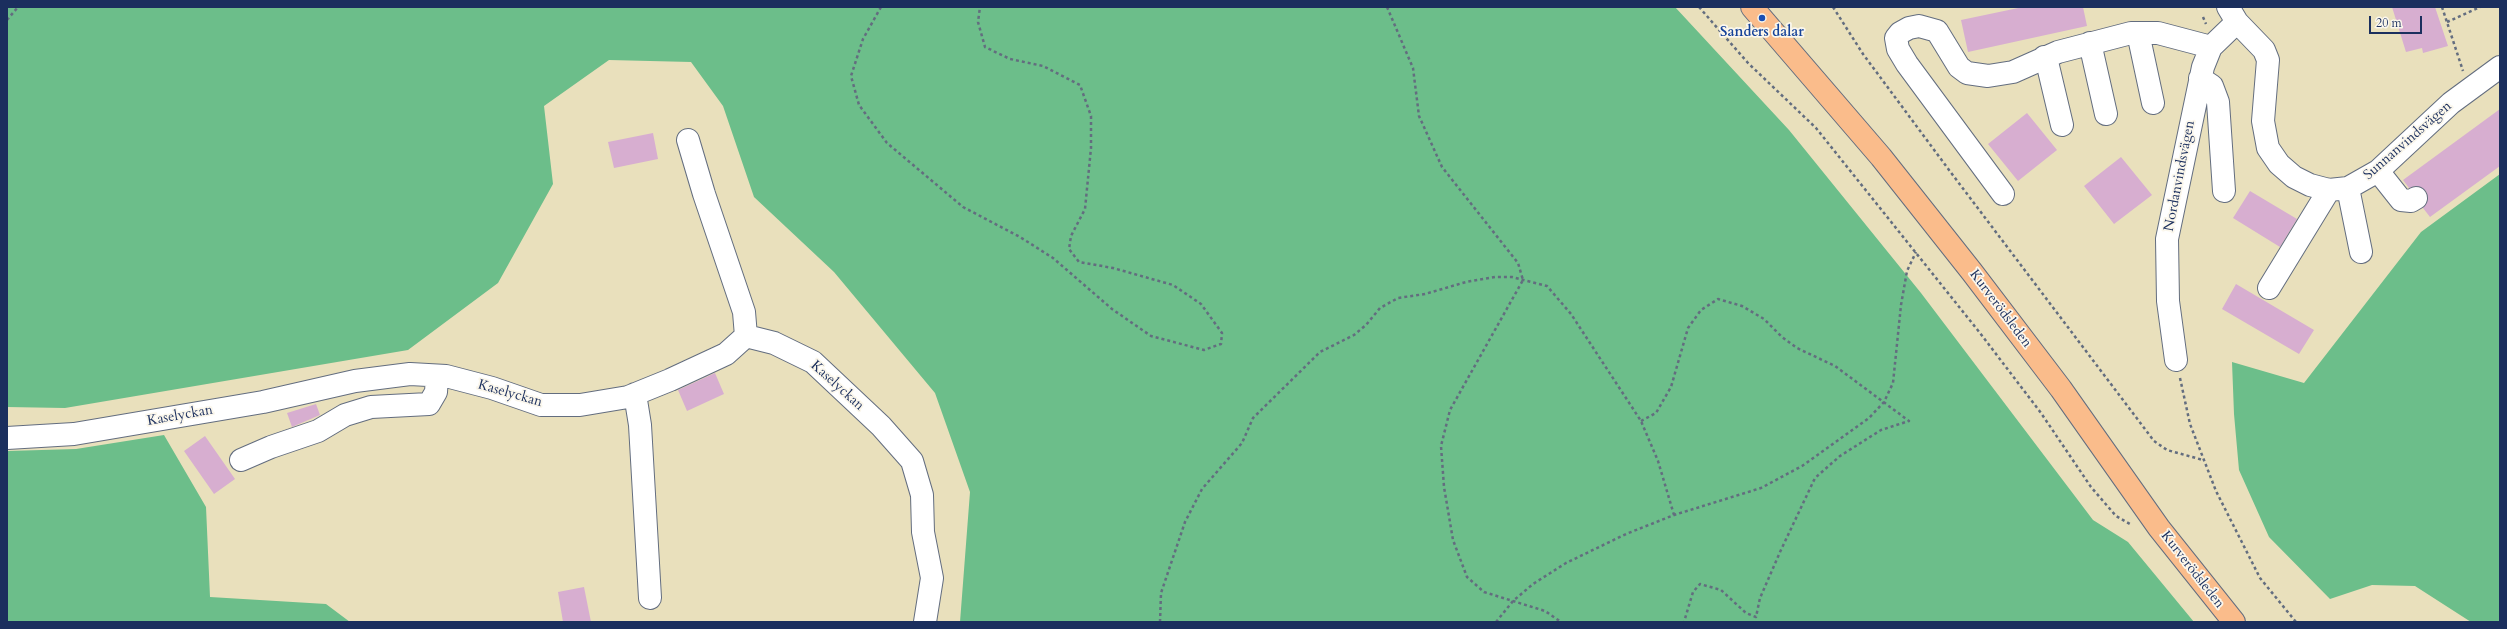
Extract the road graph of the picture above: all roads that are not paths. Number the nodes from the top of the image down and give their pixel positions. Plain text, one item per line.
1 (1752, 7) edge
2 (2232, 14) edge
3 (2138, 33) junction
4 (2090, 43) junction
5 (2211, 47) junction
6 (2044, 57) junction
7 (2500, 67) edge
8 (2200, 78) junction
9 (2153, 103) dead end
10 (2106, 114) dead end
11 (2062, 125) dead end
12 (688, 140) dead end
13 (2378, 171) junction
14 (2338, 189) junction
15 (2224, 191) dead end
16 (2003, 194) dead end
17 (2416, 198) dead end
18 (2361, 252) dead end
19 (2269, 288) dead end
20 (746, 336) junction
21 (2176, 360) road end
22 (437, 376) junction
23 (634, 394) junction
24 (7, 438) edge
25 (241, 460) dead end
26 (650, 598) dead end
27 (925, 622) edge
28 (2234, 622) edge

1 - 28 main road, Kurverödsleden
2 - 5 street, Nordanvindsvägen
2 - 14 street
3 - 4 street
3 - 5 street
3 - 9 street
4 - 6 street
4 - 10 street
5 - 8 street, Nordanvindsvägen
6 - 11 street
6 - 16 street
7 - 13 street, Sunnanvindsvägen
8 - 15 street
8 - 21 street, Nordanvindsvägen
12 - 20 street
13 - 14 street, Sunnanvindsvägen
13 - 17 street
14 - 18 street
14 - 19 street
20 - 23 street, Kaselyckan
20 - 27 street, Kaselyckan
22 - 23 street, Kaselyckan
22 - 24 street, Kaselyckan
22 - 25 street
23 - 26 street

